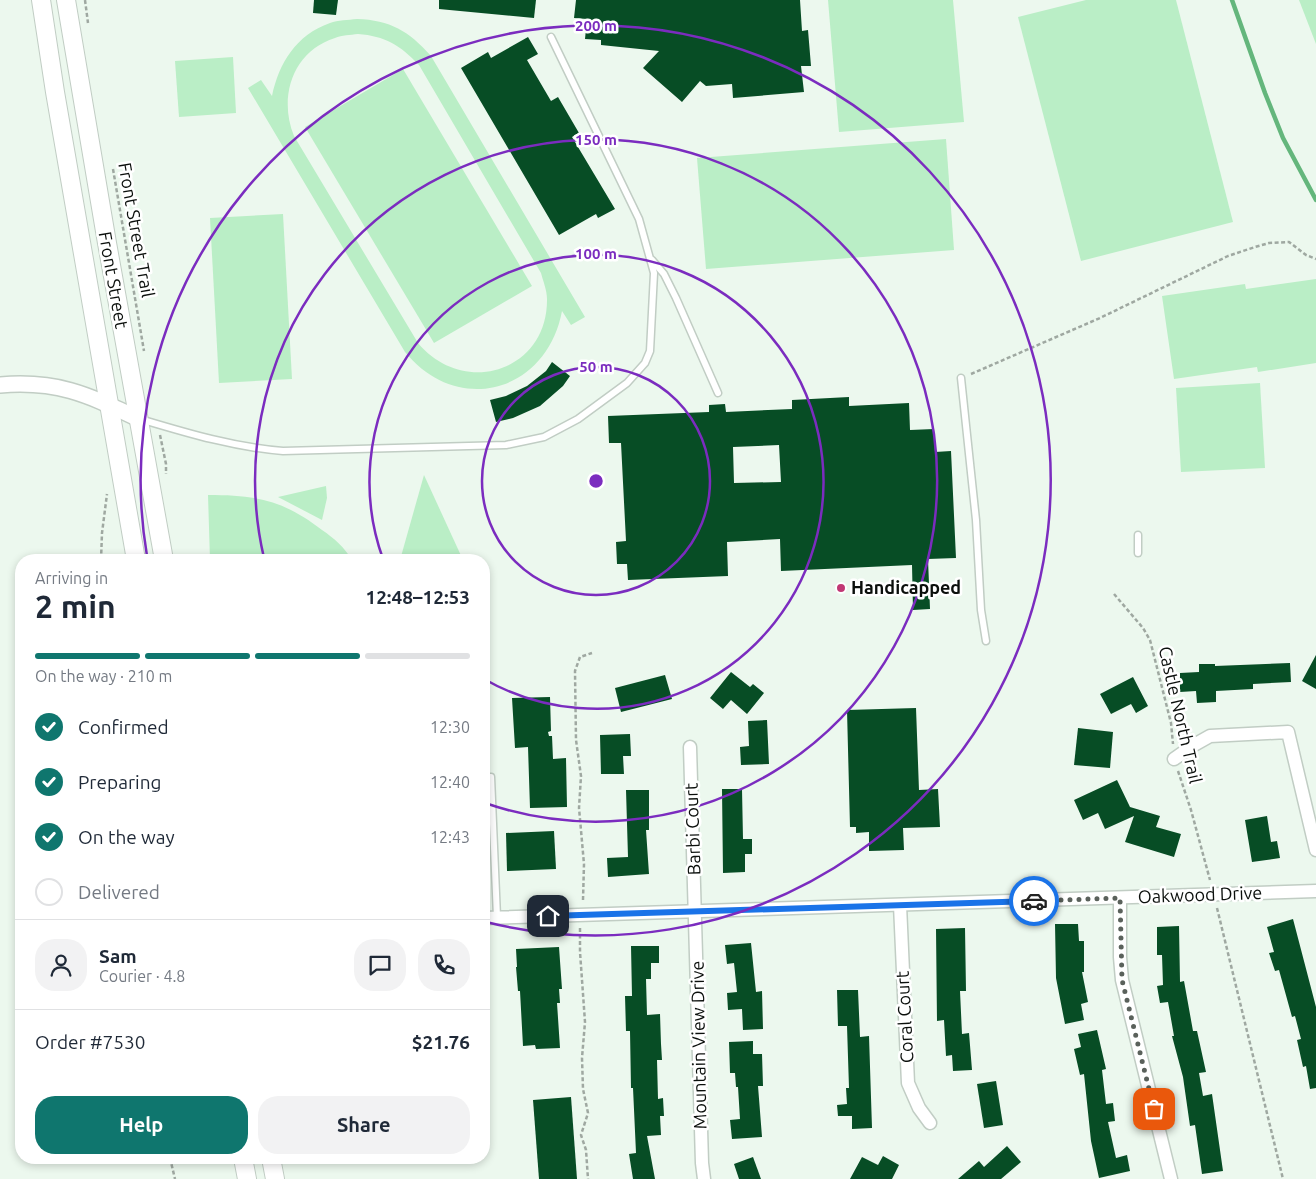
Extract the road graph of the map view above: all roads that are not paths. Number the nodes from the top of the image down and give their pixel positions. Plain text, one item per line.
1 (41, 0) edge
2 (66, 0) edge
3 (552, 38) dead end
4 (649, 257) junction
5 (962, 378) road end
6 (0, 385) edge
7 (718, 393) dead end
8 (108, 404) junction
9 (139, 419) junction
10 (1138, 535) dead end
11 (1138, 553) dead end
12 (135, 554) edge
13 (163, 554) edge
14 (986, 641) dead end
15 (690, 747) dead end
16 (1174, 759) road end
17 (490, 777) edge
18 (1316, 850) edge
19 (1316, 891) edge
20 (1120, 898) junction
21 (900, 905) junction
22 (696, 910) junction
23 (497, 917) junction
24 (490, 918) edge
25 (930, 1123) dead end
26 (244, 1164) edge
27 (272, 1164) edge
28 (247, 1179) edge
29 (274, 1179) edge
30 (704, 1179) edge
31 (1171, 1179) edge

1 - 8 main road, Front Street
2 - 9 main road, Front Street
3 - 4 lane
4 - 7 lane
4 - 9 lane
5 - 14 lane
6 - 8 street
8 - 9 street
8 - 12 main road, Front Street
9 - 13 main road, Front Street
10 - 11 lane
15 - 22 street, Barbi Court
16 - 18 street
17 - 23 lane
19 - 20 street, Oakwood Drive
20 - 21 street, Oakwood Drive
20 - 31 street
21 - 22 street, Oakwood Drive
21 - 25 street, Coral Court
22 - 23 street, Oakwood Drive
22 - 30 street, Mountain View Drive
23 - 24 street, Oakwood Drive
26 - 28 main road
27 - 29 main road

